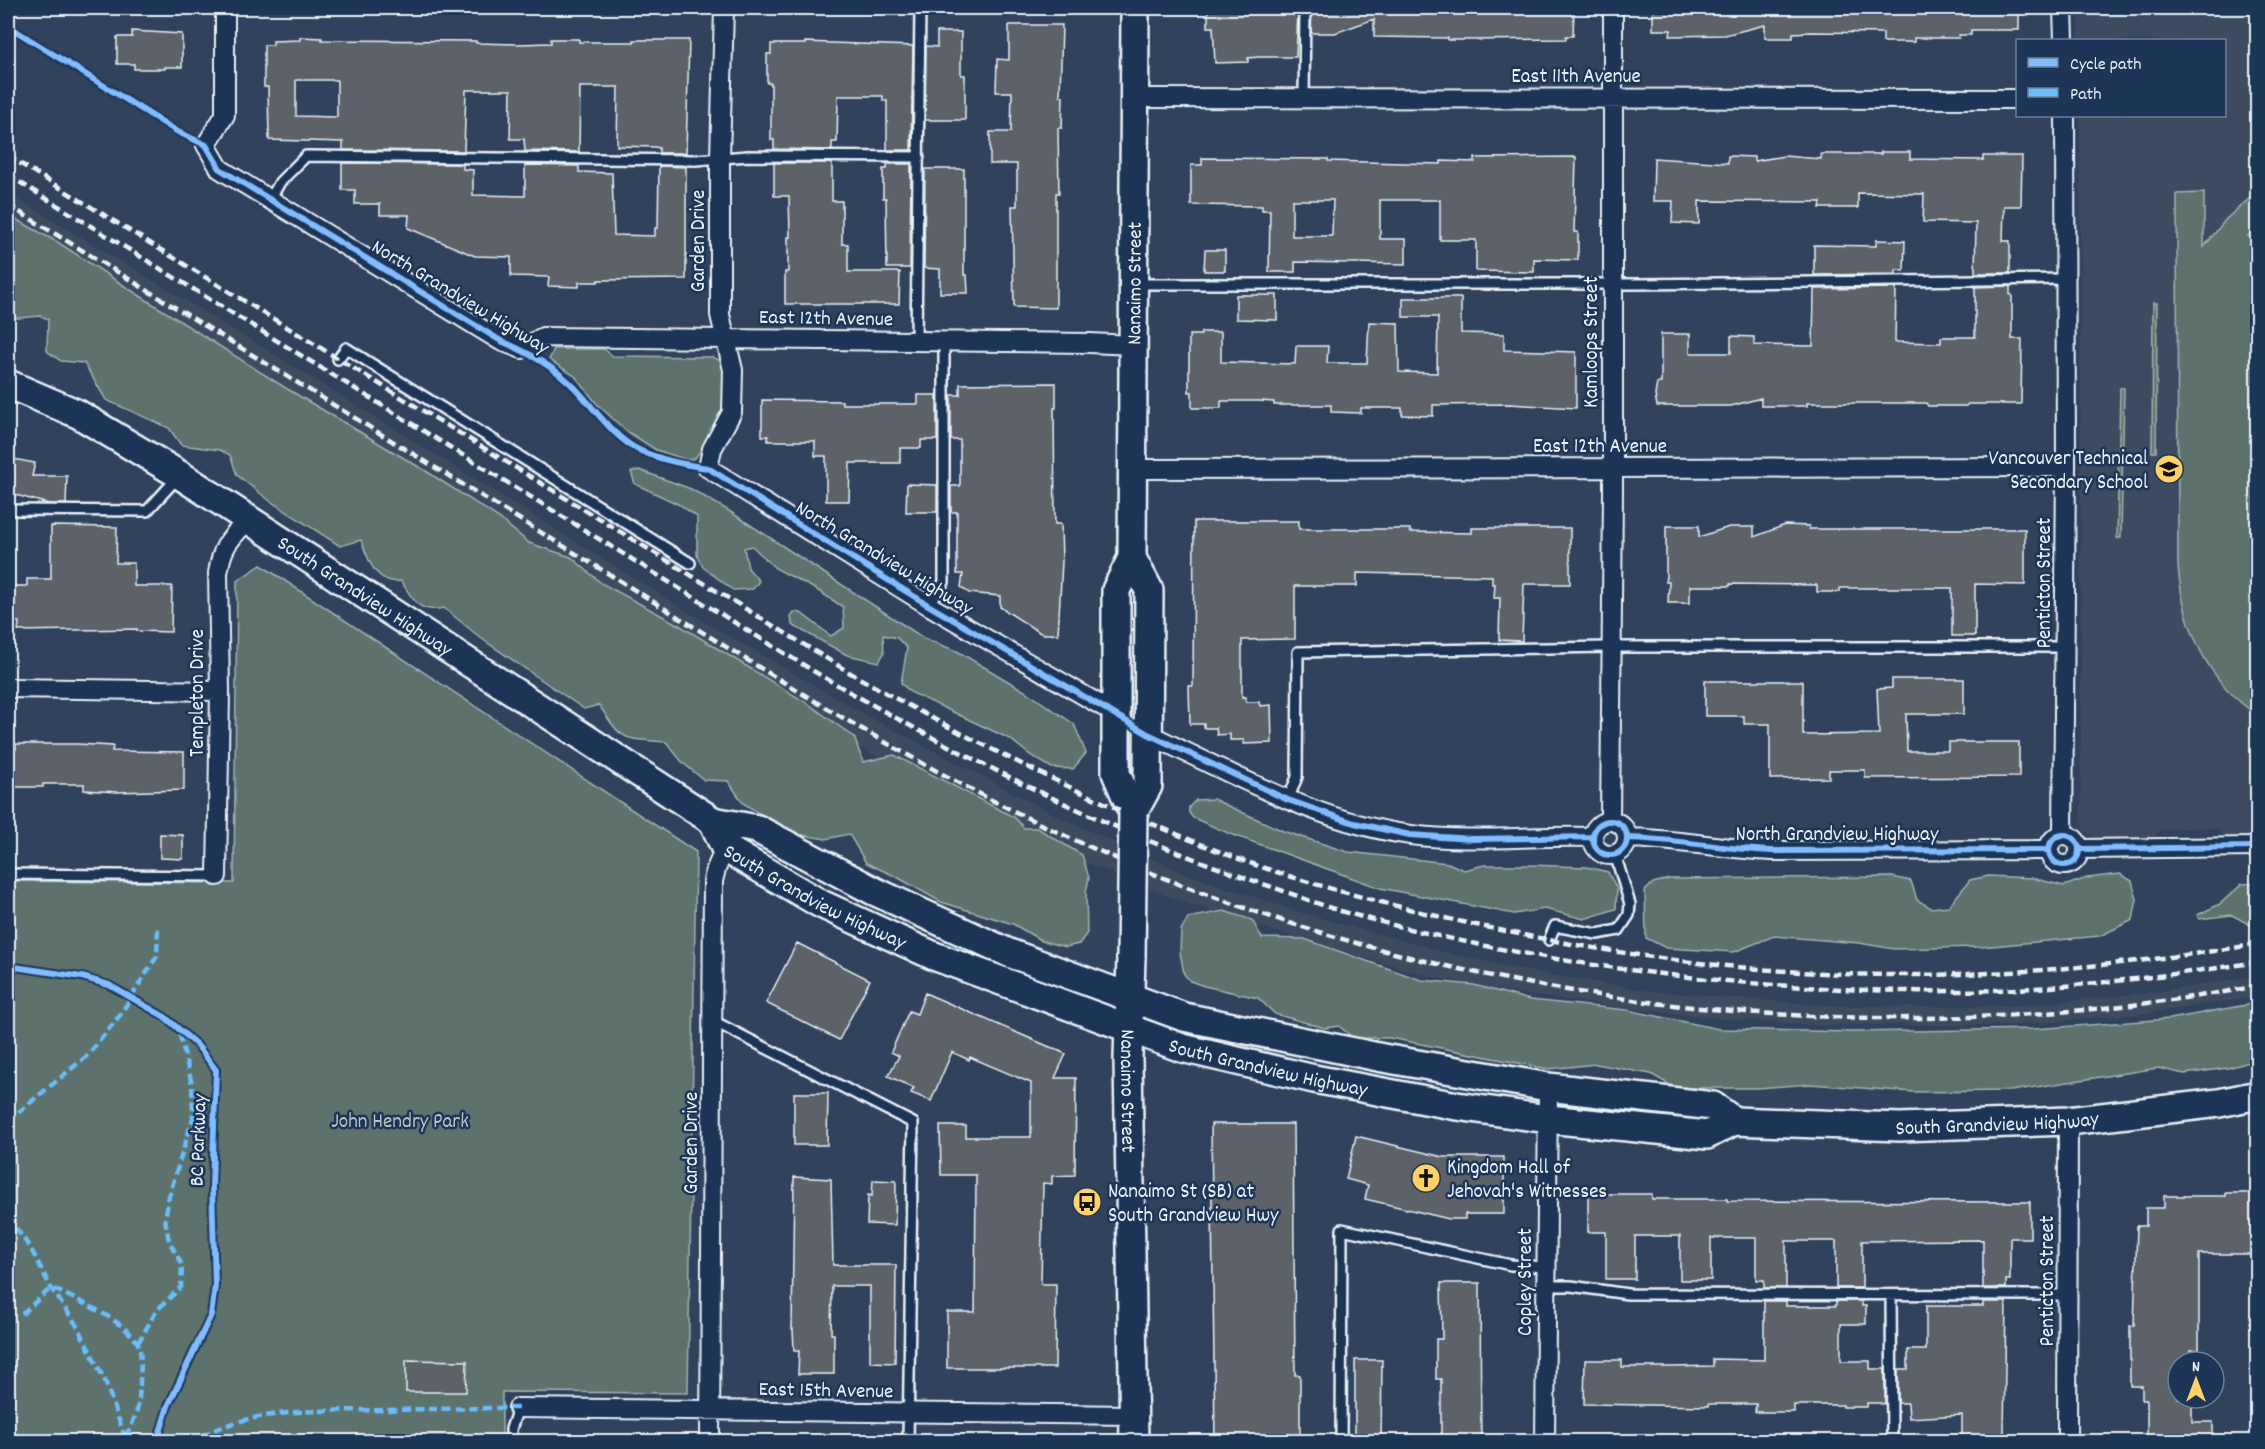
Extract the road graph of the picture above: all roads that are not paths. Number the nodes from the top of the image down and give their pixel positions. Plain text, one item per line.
1 (225, 8) edge
2 (724, 8) edge
3 (920, 8) edge
4 (1135, 8) edge
5 (1305, 8) edge
6 (1613, 8) edge
7 (2063, 8) edge
8 (2064, 39) edge
9 (1613, 97) junction
10 (1134, 98) junction
11 (1304, 98) junction
12 (2016, 99) edge
13 (2065, 117) edge
14 (919, 157) junction
15 (720, 158) junction
16 (271, 198) junction
17 (2066, 279) junction
18 (1133, 284) junction
19 (1612, 284) junction
20 (724, 339) junction
21 (916, 341) junction
22 (944, 341) junction
23 (1133, 345) junction
24 (522, 349) joint
25 (338, 359) dead end
26 (8, 384) edge
27 (1613, 467) junction
28 (2066, 467) junction
29 (708, 468) joint
30 (1133, 469) junction
31 (180, 475) junction
32 (8, 510) edge
33 (248, 520) junction
34 (1132, 558) junction
35 (690, 563) dead end
36 (928, 604) junction
37 (1610, 648) junction
38 (2065, 648) junction
39 (8, 688) edge
40 (220, 691) junction
41 (1116, 714) junction
42 (1148, 734) junction
43 (1288, 800) junction
44 (1133, 813) junction
45 (713, 821) junction
46 (1610, 821) junction
47 (2062, 835) junction
48 (1593, 837) junction
49 (1627, 838) junction
50 (2258, 847) edge
51 (725, 848) junction
52 (2079, 849) junction
53 (2048, 850) junction
54 (1615, 854) junction
55 (8, 874) edge
56 (217, 876) joint
57 (1549, 940) dead end
58 (1131, 998) junction
59 (713, 1021) junction
60 (1130, 1028) junction
61 (1548, 1087) junction
62 (2258, 1095) edge
63 (1548, 1119) junction
64 (1734, 1120) junction
65 (2068, 1121) junction
66 (1546, 1267) junction
67 (1546, 1286) junction
68 (1891, 1295) junction
69 (2068, 1295) junction
70 (518, 1408) joint
71 (710, 1411) junction
72 (908, 1412) junction
73 (1134, 1428) edge
74 (510, 1442) edge
75 (710, 1442) edge
76 (908, 1442) edge
77 (1341, 1442) edge
78 (1545, 1442) edge
79 (1892, 1442) edge
80 (2067, 1442) edge

1 - 16 street, North Grandview Highway
2 - 15 street, Garden Drive
3 - 14 lane
4 - 10 main road, Nanaimo Street
5 - 11 lane
6 - 9 street, Kamloops Street
7 - 8 street
9 - 11 street, East 11th Avenue
9 - 12 street, East 11th Avenue
9 - 19 street, Kamloops Street
10 - 11 street, East 11th Avenue
10 - 18 main road, Nanaimo Street
13 - 17 street, Penticton Street
14 - 15 lane
14 - 21 lane
15 - 16 lane
15 - 20 street, Garden Drive
16 - 24 street, North Grandview Highway
17 - 19 lane
17 - 28 street, Penticton Street
18 - 19 lane
18 - 23 main road, Nanaimo Street
19 - 27 street, Kamloops Street
20 - 21 street, East 12th Avenue
20 - 24 street, East 12th Avenue
20 - 29 street, Garden Drive
21 - 22 street, East 12th Avenue
22 - 23 street, East 12th Avenue
22 - 36 lane
23 - 30 main road, Nanaimo Street
25 - 35 lane
26 - 31 main road, South Grandview Highway
27 - 28 street, East 12th Avenue
27 - 30 street, East 12th Avenue
27 - 37 street, Kamloops Street
28 - 38 street, Penticton Street
29 - 36 street, North Grandview Highway
30 - 34 main road, Nanaimo Street
31 - 32 lane
31 - 33 main road, South Grandview Highway
33 - 40 street, Templeton Drive
33 - 45 main road, South Grandview Highway
34 - 41 main road, Nanaimo Street
34 - 42 main road, Nanaimo Street
36 - 41 street, North Grandview Highway
37 - 38 lane
37 - 43 lane
37 - 46 street, Kamloops Street
38 - 47 street, Penticton Street
39 - 40 street
40 - 56 street, Templeton Drive
41 - 44 main road, Nanaimo Street
42 - 43 street
42 - 44 main road, Nanaimo Street
43 - 48 street
44 - 58 main road, Nanaimo Street, bridge
45 - 51 main road, South Grandview Highway
45 - 58 main road, South Grandview Highway
46 - 48 street
46 - 49 street
47 - 52 street
47 - 53 street
48 - 54 street
49 - 53 street, North Grandview Highway
49 - 54 street
50 - 52 street
51 - 59 street, Garden Drive
51 - 60 main road, South Grandview Highway
52 - 53 street
54 - 57 lane
55 - 56 lane
58 - 60 main road, Nanaimo Street
58 - 61 main road, South Grandview Highway
59 - 71 street, Garden Drive
59 - 72 lane
60 - 63 main road, South Grandview Highway
60 - 73 main road, Nanaimo Street
61 - 63 street, Copley Street
61 - 64 main road, South Grandview Highway
62 - 65 main road, South Grandview Highway
63 - 64 main road, South Grandview Highway
63 - 66 street, Copley Street
64 - 65 main road, South Grandview Highway
65 - 69 street, Penticton Street
66 - 67 street, Copley Street
66 - 77 lane
67 - 68 lane
67 - 78 street, Copley Street
68 - 69 lane
68 - 79 lane
69 - 80 street, Penticton Street
70 - 71 street, East 15th Avenue
70 - 74 lane
71 - 72 street, East 15th Avenue
71 - 75 street, Garden Drive
72 - 73 street, East 15th Avenue
72 - 76 lane

